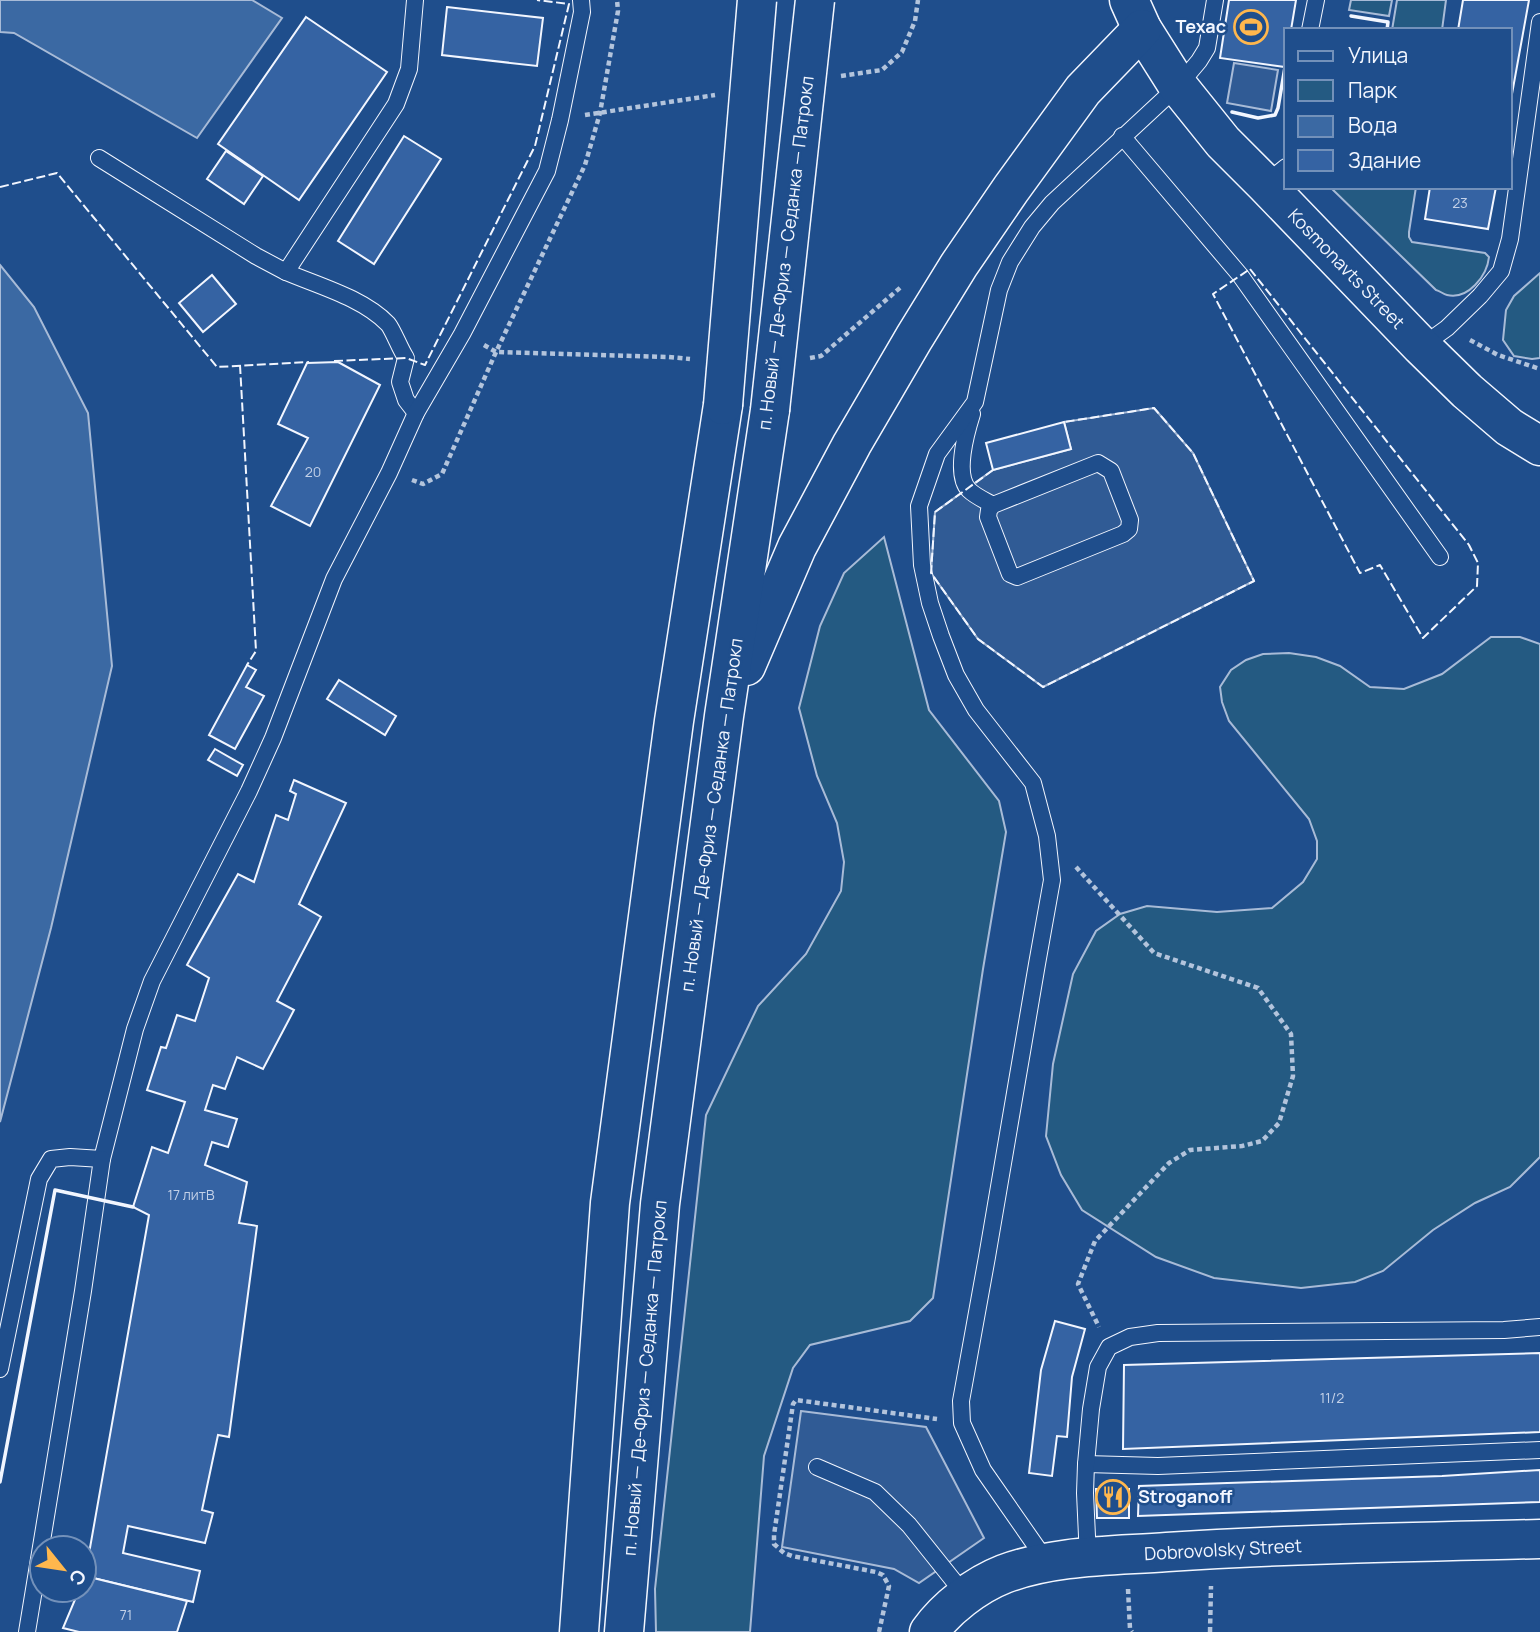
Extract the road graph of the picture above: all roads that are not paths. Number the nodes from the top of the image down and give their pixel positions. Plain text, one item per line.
1 (415, 0) edge
2 (581, 0) edge
3 (757, 0) edge
4 (815, 0) edge
5 (1215, 0) edge
6 (1315, 0) edge
7 (1135, 14) edge
8 (1540, 22) edge
9 (1310, 28) edge
10 (1178, 86) junction
11 (1122, 136) junction
12 (99, 158) dead end
13 (1275, 175) edge
14 (1289, 189) edge
15 (286, 272) junction
16 (1434, 337) junction
17 (975, 402) junction
18 (416, 413) junction
19 (1540, 446) edge
20 (993, 505) junction
21 (1440, 557) dead end
22 (724, 716) junction
23 (102, 1159) junction
24 (1540, 1328) edge
25 (0, 1369) edge
26 (1540, 1450) edge
27 (1086, 1464) junction
28 (817, 1467) dead end
29 (1540, 1539) edge
30 (1088, 1558) junction
31 (1047, 1563) junction
32 (965, 1595) junction
33 (27, 1632) edge
34 (579, 1632) edge
35 (624, 1632) edge
36 (929, 1632) edge

1 - 15 lane
2 - 18 lane
3 - 34 main road, bridge
4 - 22 main road, п. Новый — Де-Фриз — Седанка — Патрокл, bridge
5 - 10 lane
6 - 9 lane
7 - 10 main road, Kosmonavts Street
7 - 22 main road
8 - 16 lane
10 - 11 lane
10 - 13 main road, Kosmonavts Street
11 - 17 lane
11 - 21 lane
12 - 15 lane
14 - 16 main road, Kosmonavts Street
15 - 18 lane
16 - 19 main road, Kosmonavts Street
17 - 20 lane
17 - 31 lane
18 - 23 lane
20 - 20 lane
22 - 35 main road, п. Новый — Де-Фриз — Седанка — Патрокл
23 - 25 lane
23 - 33 lane
24 - 27 lane
26 - 27 lane
27 - 30 lane
28 - 32 lane
29 - 30 main road, Dobrovolsky Street
30 - 31 main road, Dobrovolsky Street
31 - 32 main road, Dobrovolsky Street
32 - 36 main road, Dobrovolsky Street

